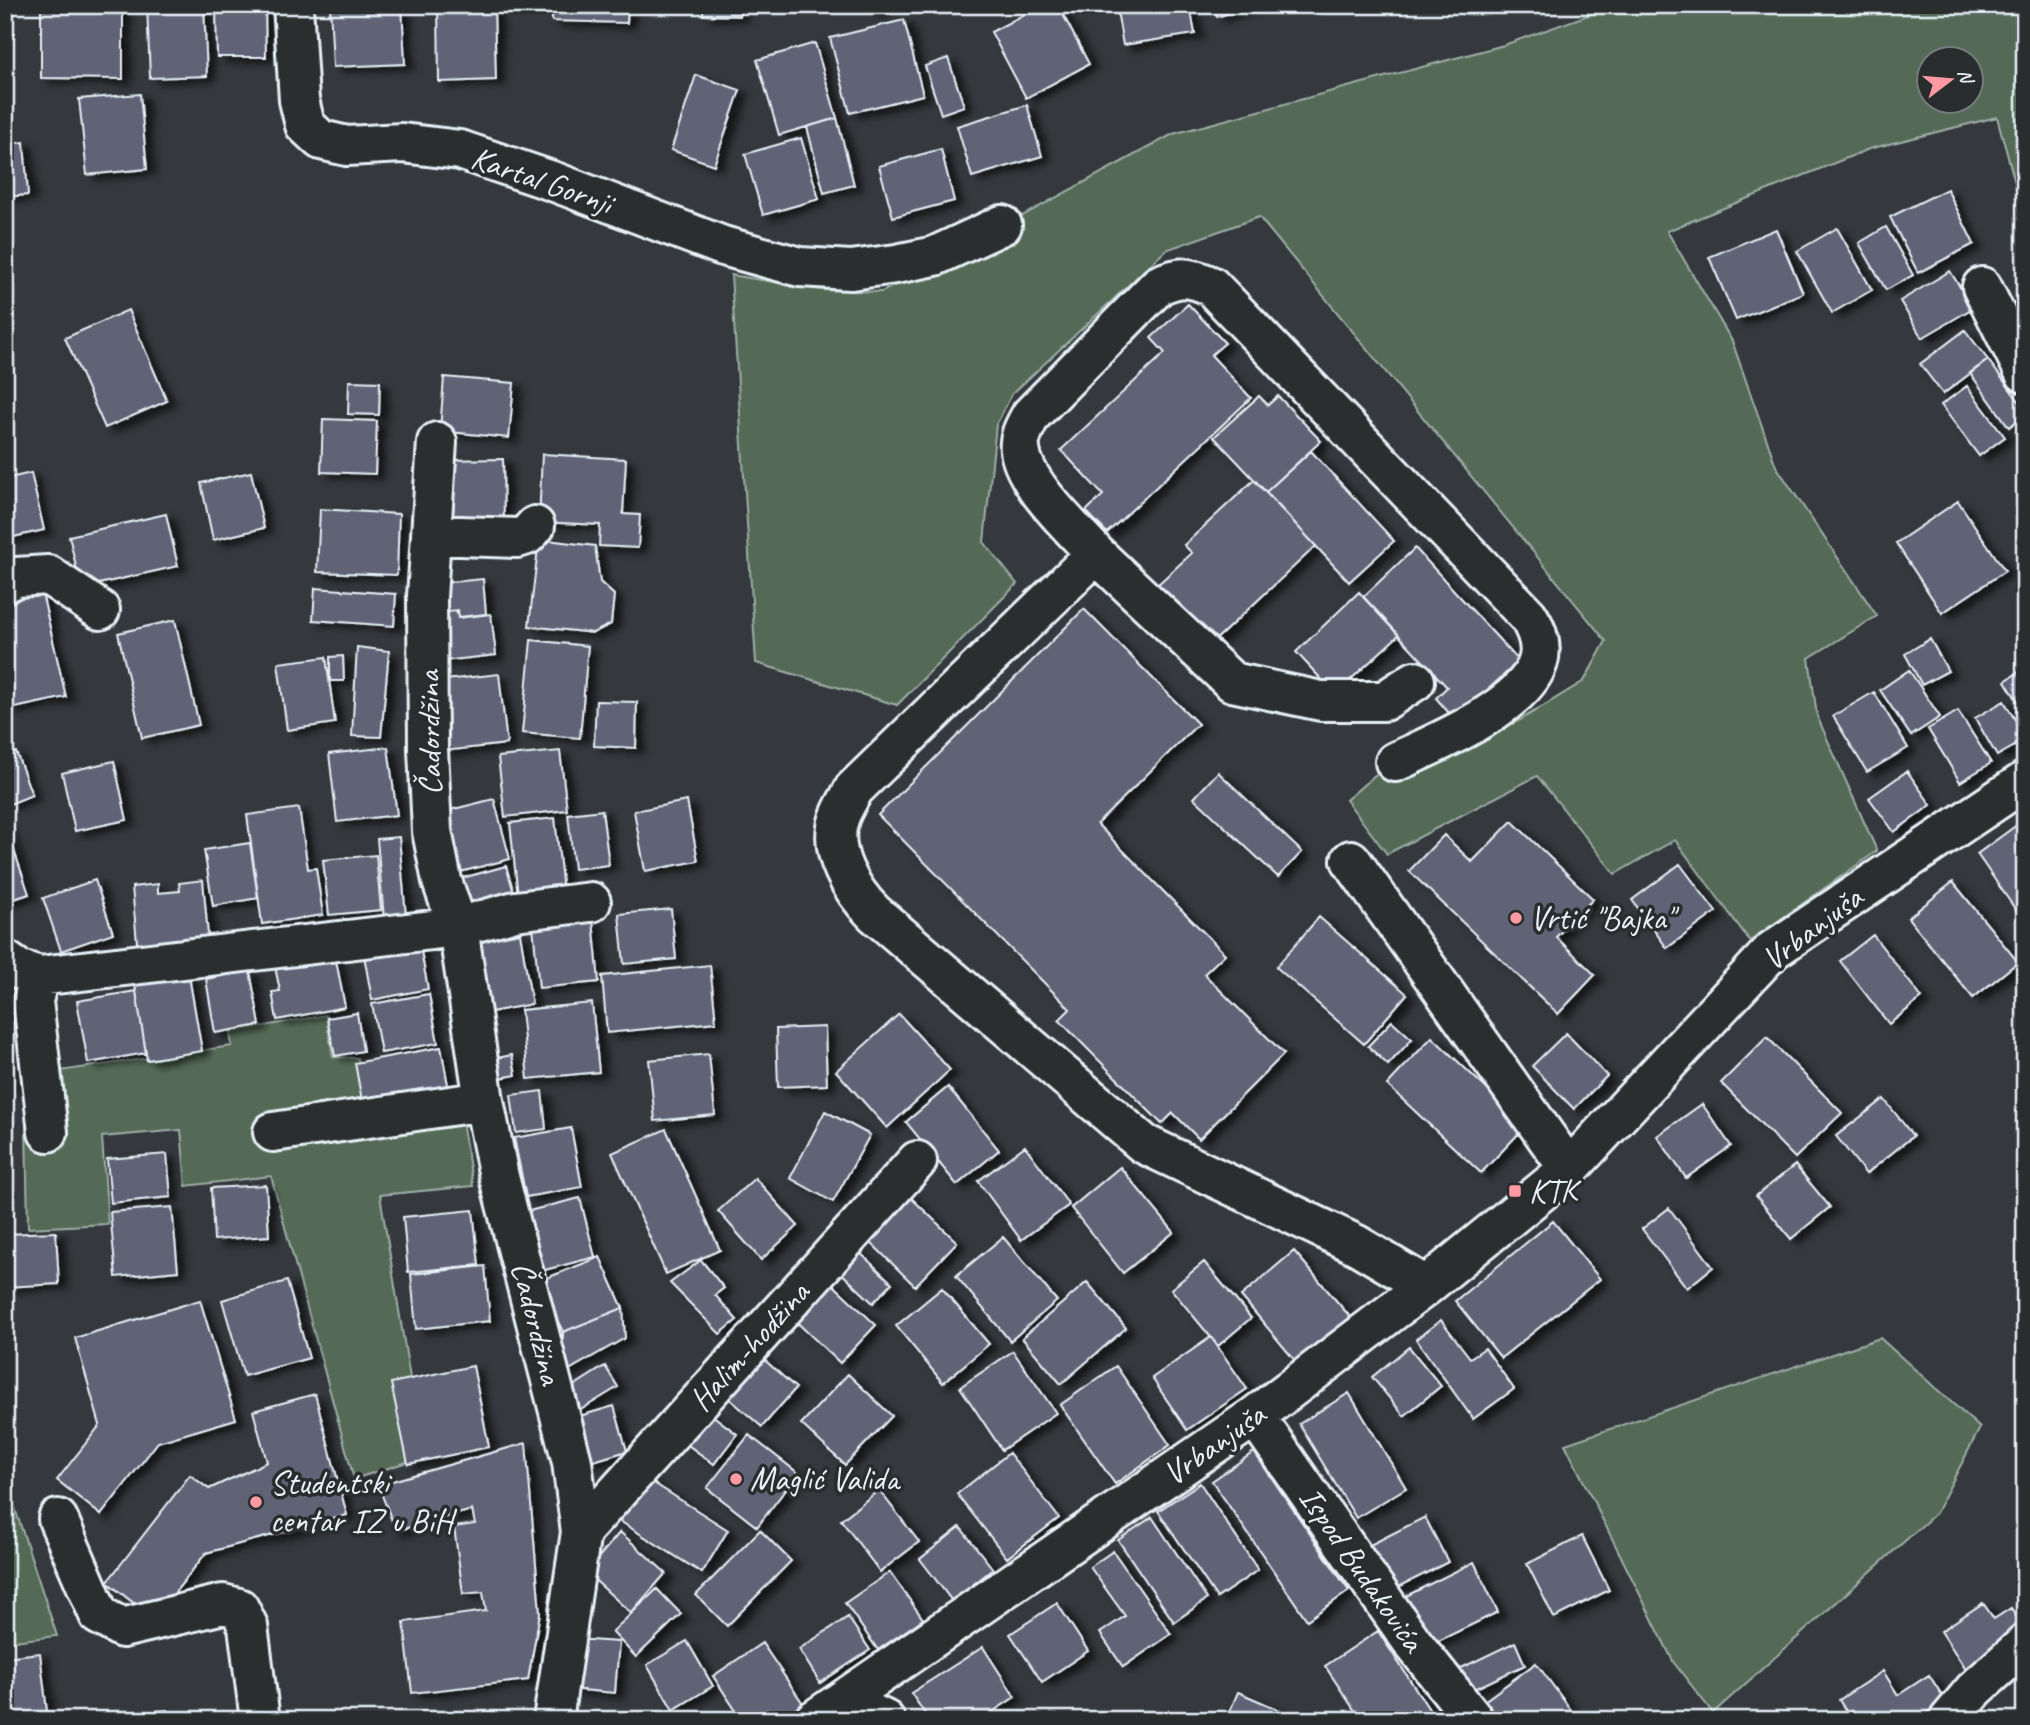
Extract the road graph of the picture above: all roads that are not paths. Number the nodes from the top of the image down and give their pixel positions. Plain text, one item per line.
1 (293, 5) edge
2 (1002, 225) dead end
3 (1982, 287) dead end
4 (2025, 373) edge
5 (437, 442) dead end
6 (535, 526) dead end
7 (432, 535) junction
8 (1096, 554) junction
9 (5, 583) edge
10 (100, 610) dead end
11 (1415, 681) dead end
12 (1395, 762) dead end
13 (2025, 781) edge
14 (1351, 860) dead end
15 (591, 902) dead end
16 (458, 927) junction
17 (5, 960) edge
18 (39, 976) junction
19 (484, 1101) junction
20 (48, 1132) dead end
21 (273, 1132) dead end
22 (917, 1161) dead end
23 (1569, 1168) junction
24 (1426, 1286) junction
25 (1255, 1416) junction
26 (58, 1518) dead end
27 (581, 1532) junction
28 (2025, 1644) edge
29 (829, 1710) edge
30 (260, 1720) edge
31 (553, 1720) edge
32 (885, 1720) edge
33 (1474, 1720) edge
34 (1949, 1720) edge

1 - 2 street, Kartal Gornji
3 - 4 street
5 - 7 street, Čadordžina
6 - 7 street
7 - 16 street, Čadordžina
8 - 11 street
8 - 12 street
8 - 24 street
9 - 10 street
13 - 23 street, Vrbanjuša
14 - 23 street
15 - 16 street
16 - 18 street
16 - 19 street, Čadordžina
17 - 18 street
18 - 20 street
19 - 21 street
19 - 27 street, Čadordžina
22 - 27 street, Halim-hodžina
23 - 24 street, Vrbanjuša
24 - 25 street, Vrbanjuša
25 - 29 street, Vrbanjuša
25 - 33 street, Ispod Budakovića
26 - 30 street
27 - 31 street, Čadordžina
28 - 34 street
29 - 32 street, Vrbanjuša

